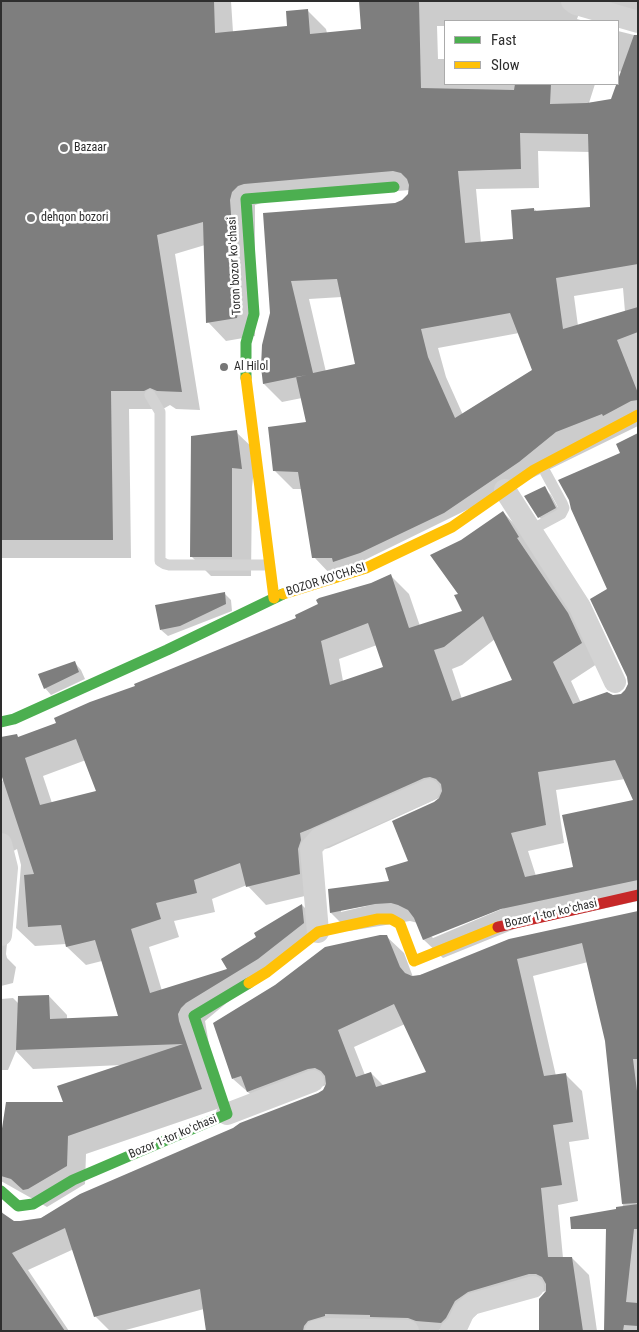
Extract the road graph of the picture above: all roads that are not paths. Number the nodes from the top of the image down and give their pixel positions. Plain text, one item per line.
1 (572, 1) edge
2 (638, 22) edge
3 (394, 187) dead end
4 (150, 395) dead end
5 (638, 415) edge
6 (542, 466) junction
7 (505, 490) junction
8 (531, 530) junction
9 (269, 565) junction
10 (274, 598) junction
11 (615, 682) dead end
12 (1, 722) edge
13 (429, 790) dead end
14 (1, 844) edge
15 (638, 895) edge
16 (318, 932) junction
17 (1, 935) edge
18 (313, 1081) dead end
19 (227, 1114) junction
20 (1, 1191) edge
21 (533, 1287) dead end
22 (316, 1331) edge
23 (408, 1331) edge
24 (451, 1331) edge

1 - 2 street
3 - 9 street, Toron bozor koʻchasi
4 - 9 lane
5 - 6 street, BOZOR KO'CHASI
6 - 7 street, BOZOR KO'CHASI
6 - 8 lane
7 - 8 street
7 - 10 street, BOZOR KO'CHASI
8 - 11 street
9 - 10 street, Toron bozor koʻchasi
10 - 12 street, BOZOR KO'CHASI
13 - 16 street
14 - 17 street
15 - 16 street, Bozor 1-tor koʻchasi
16 - 19 street, Bozor 1-tor koʻchasi
18 - 19 street
19 - 20 street, Bozor 1-tor koʻchasi
21 - 24 street
22 - 23 street

